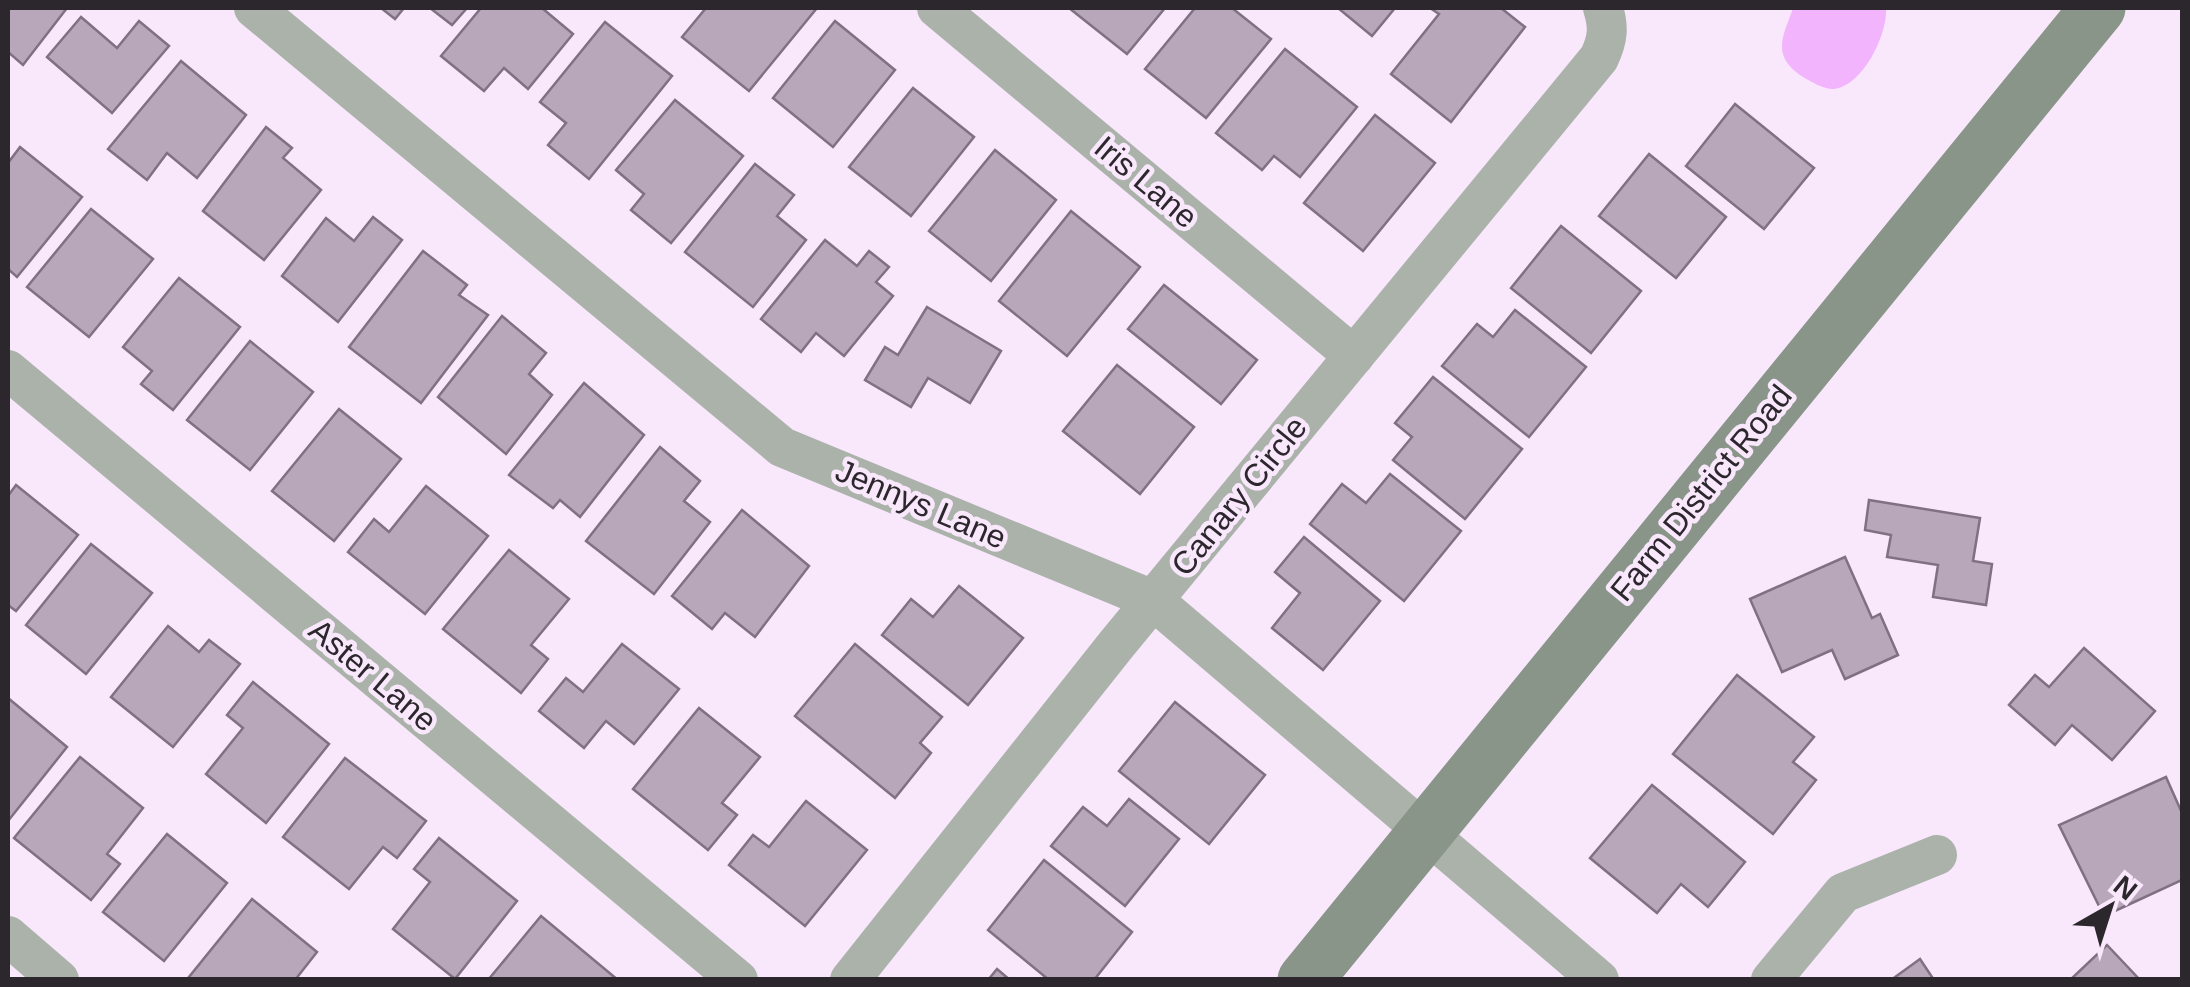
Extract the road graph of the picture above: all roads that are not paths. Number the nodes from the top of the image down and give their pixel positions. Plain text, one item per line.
1 (254, 8) edge
2 (937, 8) edge
3 (1603, 8) edge
4 (2098, 8) edge
5 (1354, 356) junction
6 (8, 370) edge
7 (1153, 600) junction
8 (1426, 831) junction
9 (1937, 855) dead end
10 (8, 936) edge
11 (59, 980) edge
12 (738, 980) edge
13 (850, 980) edge
14 (1305, 980) edge
15 (1599, 980) edge
16 (1770, 980) edge

1 - 7 street, Jennys Lane
2 - 5 street, Iris Lane
3 - 5 street, Canary Circle
4 - 8 main road, Farm District Road
5 - 7 street, Canary Circle
6 - 12 street, Aster Lane
7 - 8 street, Jennys Lane
7 - 13 street, Canary Circle
8 - 14 main road, Farm District Road
8 - 15 street, Jennys Lane
9 - 16 street
10 - 11 street

